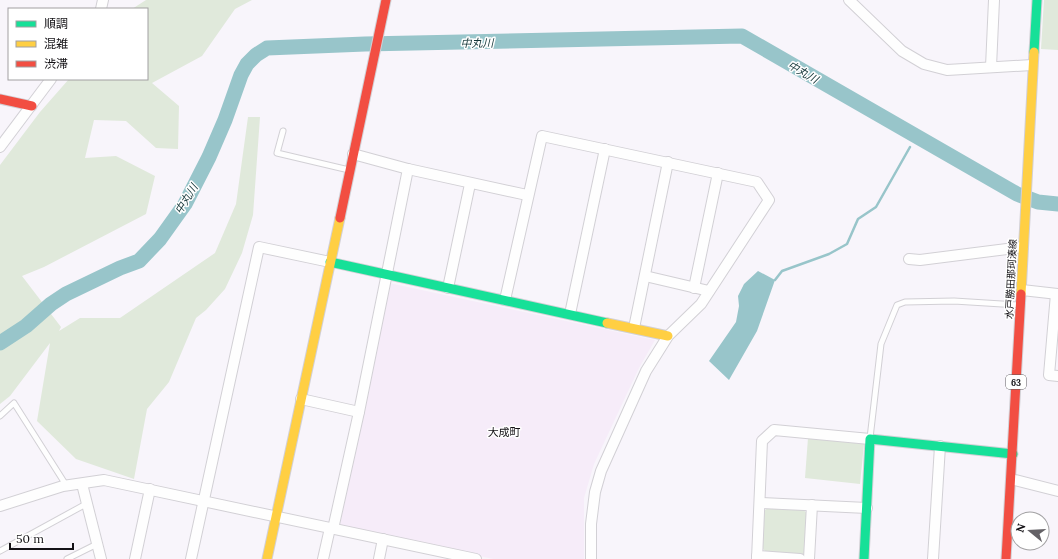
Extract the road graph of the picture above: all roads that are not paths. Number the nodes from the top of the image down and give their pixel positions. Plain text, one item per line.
1 (386, 0) edge
2 (849, 0) edge
3 (994, 0) edge
4 (1037, 0) edge
5 (1032, 65) junction
6 (991, 66) junction
7 (50, 80) edge
8 (0, 99) edge
9 (32, 106) junction
10 (283, 131) dead end
11 (0, 148) edge
12 (606, 149) junction
13 (353, 154) junction
14 (668, 162) junction
15 (408, 169) junction
16 (350, 170) junction
17 (718, 173) junction
18 (470, 184) junction
19 (528, 195) junction
20 (1023, 247) junction
21 (909, 259) dead end
22 (330, 262) junction
23 (386, 274) junction
24 (645, 276) junction
25 (448, 288) junction
26 (694, 288) junction
27 (1022, 290) junction
28 (709, 291) junction
29 (1057, 294) edge
30 (505, 300) junction
31 (1020, 305) junction
32 (570, 314) junction
33 (634, 328) junction
34 (668, 336) junction
35 (1058, 376) edge
36 (301, 399) junction
37 (359, 412) junction
38 (0, 416) edge
39 (870, 439) junction
40 (940, 446) junction
41 (1013, 454) junction
42 (1011, 479) junction
43 (82, 484) junction
44 (66, 486) junction
45 (150, 489) junction
46 (1058, 491) edge
47 (204, 501) junction
48 (760, 503) junction
49 (86, 504) junction
50 (812, 505) junction
51 (0, 506) edge
52 (867, 508) junction
53 (276, 517) junction
54 (332, 529) junction
55 (383, 539) junction
56 (97, 544) junction
57 (0, 551) edge
58 (439, 555) edge
59 (757, 558) edge
60 (67, 559) edge
61 (101, 559) edge
62 (135, 559) edge
63 (191, 559) edge
64 (267, 559) edge
65 (323, 559) edge
66 (379, 559) edge
67 (476, 559) edge
68 (591, 559) edge
69 (800, 559) edge
70 (809, 559) edge
71 (864, 559) edge
72 (933, 559) edge
73 (1006, 559) edge

1 - 13 street
2 - 6 street
3 - 6 street
4 - 5 street, 水戸勝田那珂湊線 / 63
5 - 6 street
5 - 20 street, 水戸勝田那珂湊線 / 63
7 - 9 street
8 - 9 street
9 - 11 street
10 - 16 lane
12 - 14 street
12 - 19 street
12 - 32 street
13 - 15 street
13 - 16 street
14 - 17 street
14 - 24 street
15 - 18 street
15 - 23 street
16 - 22 street
17 - 26 street
17 - 28 street
18 - 19 street
18 - 25 street
19 - 30 street
20 - 21 street
20 - 27 street, 水戸勝田那珂湊線 / 63
22 - 23 street
22 - 36 street
22 - 47 street
23 - 25 street
23 - 37 street
24 - 26 street
24 - 33 street
25 - 30 street
26 - 28 street
27 - 29 street
27 - 31 street, 水戸勝田那珂湊線 / 63
28 - 34 street
29 - 35 street
30 - 32 street
31 - 39 lane
31 - 41 street, 水戸勝田那珂湊線 / 63
32 - 33 street
33 - 34 street
34 - 68 street
36 - 37 street
36 - 53 street
37 - 54 street
38 - 44 lane
39 - 40 street
39 - 48 street
39 - 52 street
40 - 41 street
40 - 72 street
41 - 42 street, 水戸勝田那珂湊線 / 63
42 - 46 street
42 - 73 street, 水戸勝田那珂湊線 / 63
43 - 44 street
43 - 45 street
43 - 49 street
44 - 51 street
45 - 47 street
45 - 62 street
47 - 53 street
47 - 63 street
48 - 50 street
48 - 59 street
49 - 56 street
49 - 57 lane
50 - 52 street
50 - 70 street
52 - 71 street
53 - 54 street
53 - 64 street
54 - 55 street
54 - 65 street
55 - 58 street
55 - 66 street
56 - 60 lane
56 - 61 street
58 - 67 street
59 - 69 street

